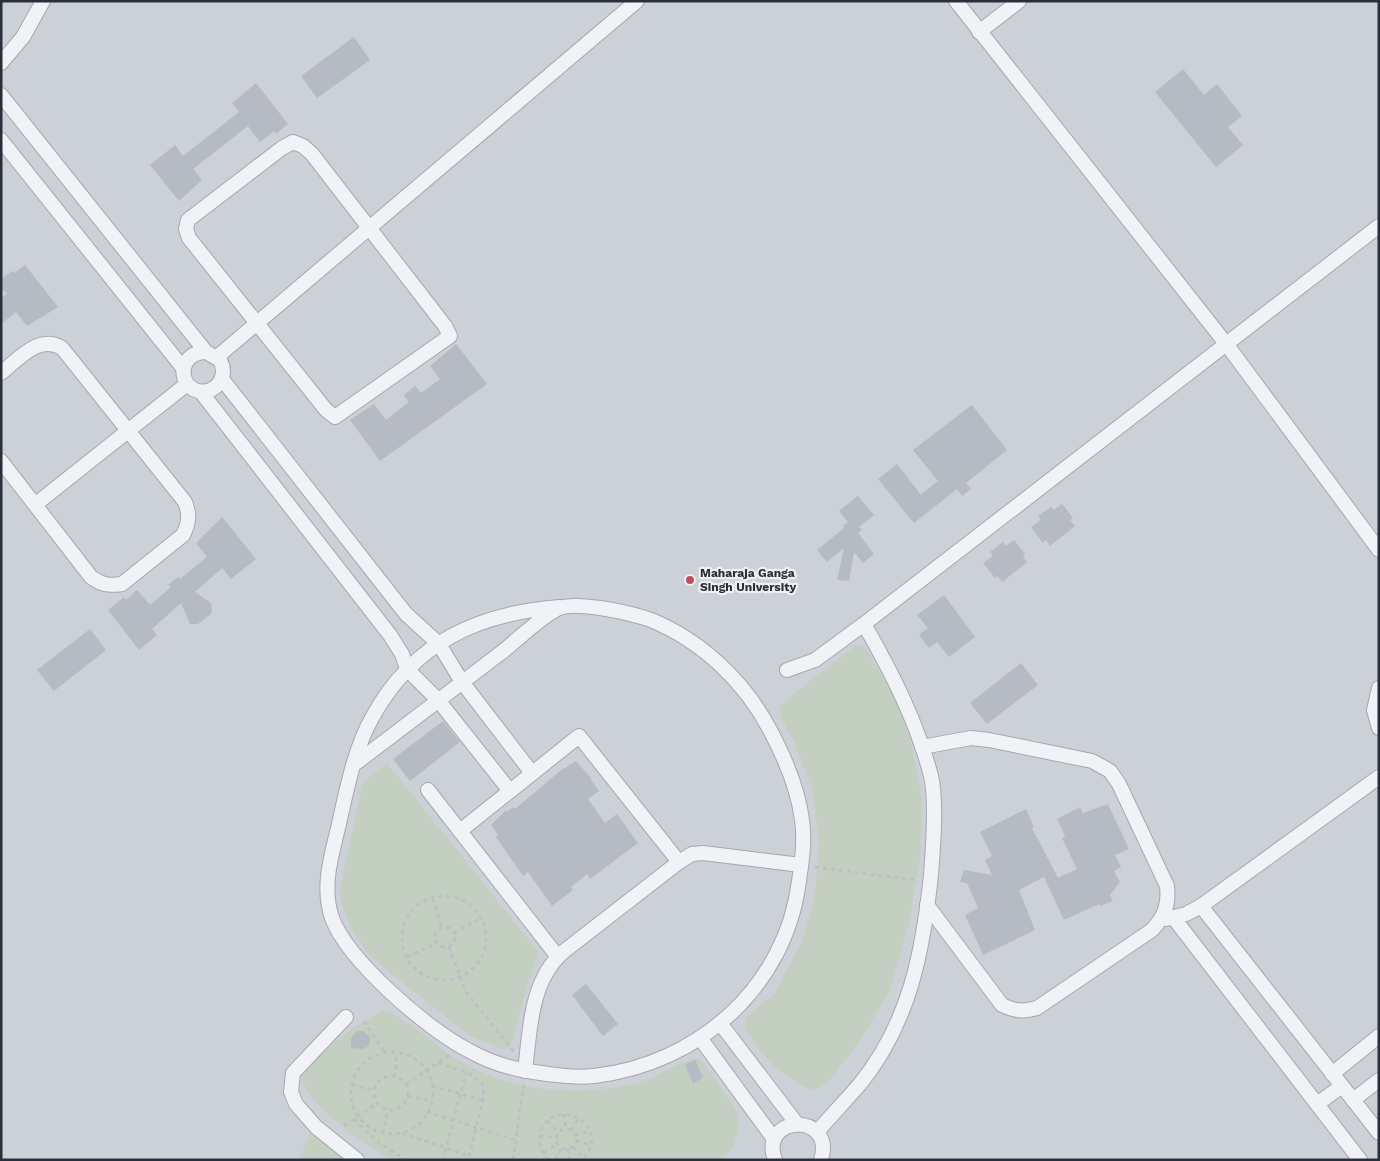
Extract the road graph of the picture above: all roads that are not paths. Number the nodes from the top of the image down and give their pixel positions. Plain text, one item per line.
1 (43, 1) edge
2 (637, 1) edge
3 (956, 1) edge
4 (1019, 1) edge
5 (979, 32) junction
6 (1, 63) edge
7 (1, 94) edge
8 (1, 140) edge
9 (1379, 226) edge
10 (370, 227) junction
11 (258, 322) junction
12 (1227, 345) junction
13 (211, 354) junction
14 (183, 368) junction
15 (1, 372) edge
16 (222, 379) junction
17 (187, 384) junction
18 (201, 392) junction
19 (128, 430) junction
20 (1, 461) edge
21 (36, 504) junction
22 (1379, 550) edge
23 (560, 607) junction
24 (864, 624) junction
25 (439, 644) junction
26 (407, 669) junction
27 (787, 670) dead end
28 (462, 682) junction
29 (1379, 688) edge
30 (438, 700) junction
31 (1379, 728) edge
32 (922, 747) junction
33 (356, 763) junction
34 (532, 773) junction
35 (1379, 777) edge
36 (428, 790) dead end
37 (510, 791) junction
38 (460, 831) junction
39 (679, 862) junction
40 (801, 865) junction
41 (928, 905) junction
42 (1201, 906) junction
43 (1168, 918) junction
44 (558, 957) junction
45 (346, 1017) dead end
46 (720, 1023) junction
47 (1379, 1036) edge
48 (700, 1038) junction
49 (526, 1069) junction
50 (1332, 1074) junction
51 (1379, 1080) edge
52 (1342, 1086) junction
53 (1353, 1100) junction
54 (1317, 1104) junction
55 (797, 1124) junction
56 (816, 1132) junction
57 (1379, 1133) edge
58 (774, 1138) junction
59 (825, 1157) edge
60 (357, 1160) edge
61 (775, 1160) edge
62 (1360, 1160) edge

1 - 6 lane
2 - 10 lane
3 - 5 lane
4 - 5 lane
5 - 12 lane
7 - 13 lane
8 - 14 lane
9 - 12 lane
10 - 11 lane
10 - 11 lane
10 - 11 lane
11 - 13 lane
12 - 22 lane
12 - 24 lane
13 - 14 lane
13 - 16 lane
14 - 17 lane
15 - 19 lane
16 - 18 lane
16 - 25 lane
17 - 18 lane
17 - 19 lane
18 - 26 lane
19 - 21 lane
19 - 21 lane
20 - 21 lane
23 - 25 lane
23 - 28 lane
23 - 40 lane
24 - 27 lane
24 - 32 lane
25 - 26 lane
25 - 28 lane
26 - 30 lane
26 - 33 lane
28 - 30 lane
28 - 34 lane
29 - 31 lane
30 - 33 lane
30 - 37 lane
32 - 41 lane
32 - 43 lane
33 - 49 lane
34 - 37 lane
34 - 39 lane
35 - 42 lane
36 - 38 lane
37 - 38 lane
38 - 44 lane
39 - 40 lane
39 - 44 lane
40 - 46 lane
41 - 43 lane
41 - 56 lane
42 - 43 lane
42 - 50 lane
43 - 54 lane
44 - 49 lane
45 - 60 lane
46 - 48 lane
46 - 55 lane
47 - 50 lane
48 - 49 lane
48 - 58 lane
50 - 52 lane
51 - 53 lane
52 - 53 lane
52 - 54 lane
53 - 57 lane
54 - 62 lane
55 - 56 lane
55 - 58 lane
56 - 59 lane
58 - 61 lane

